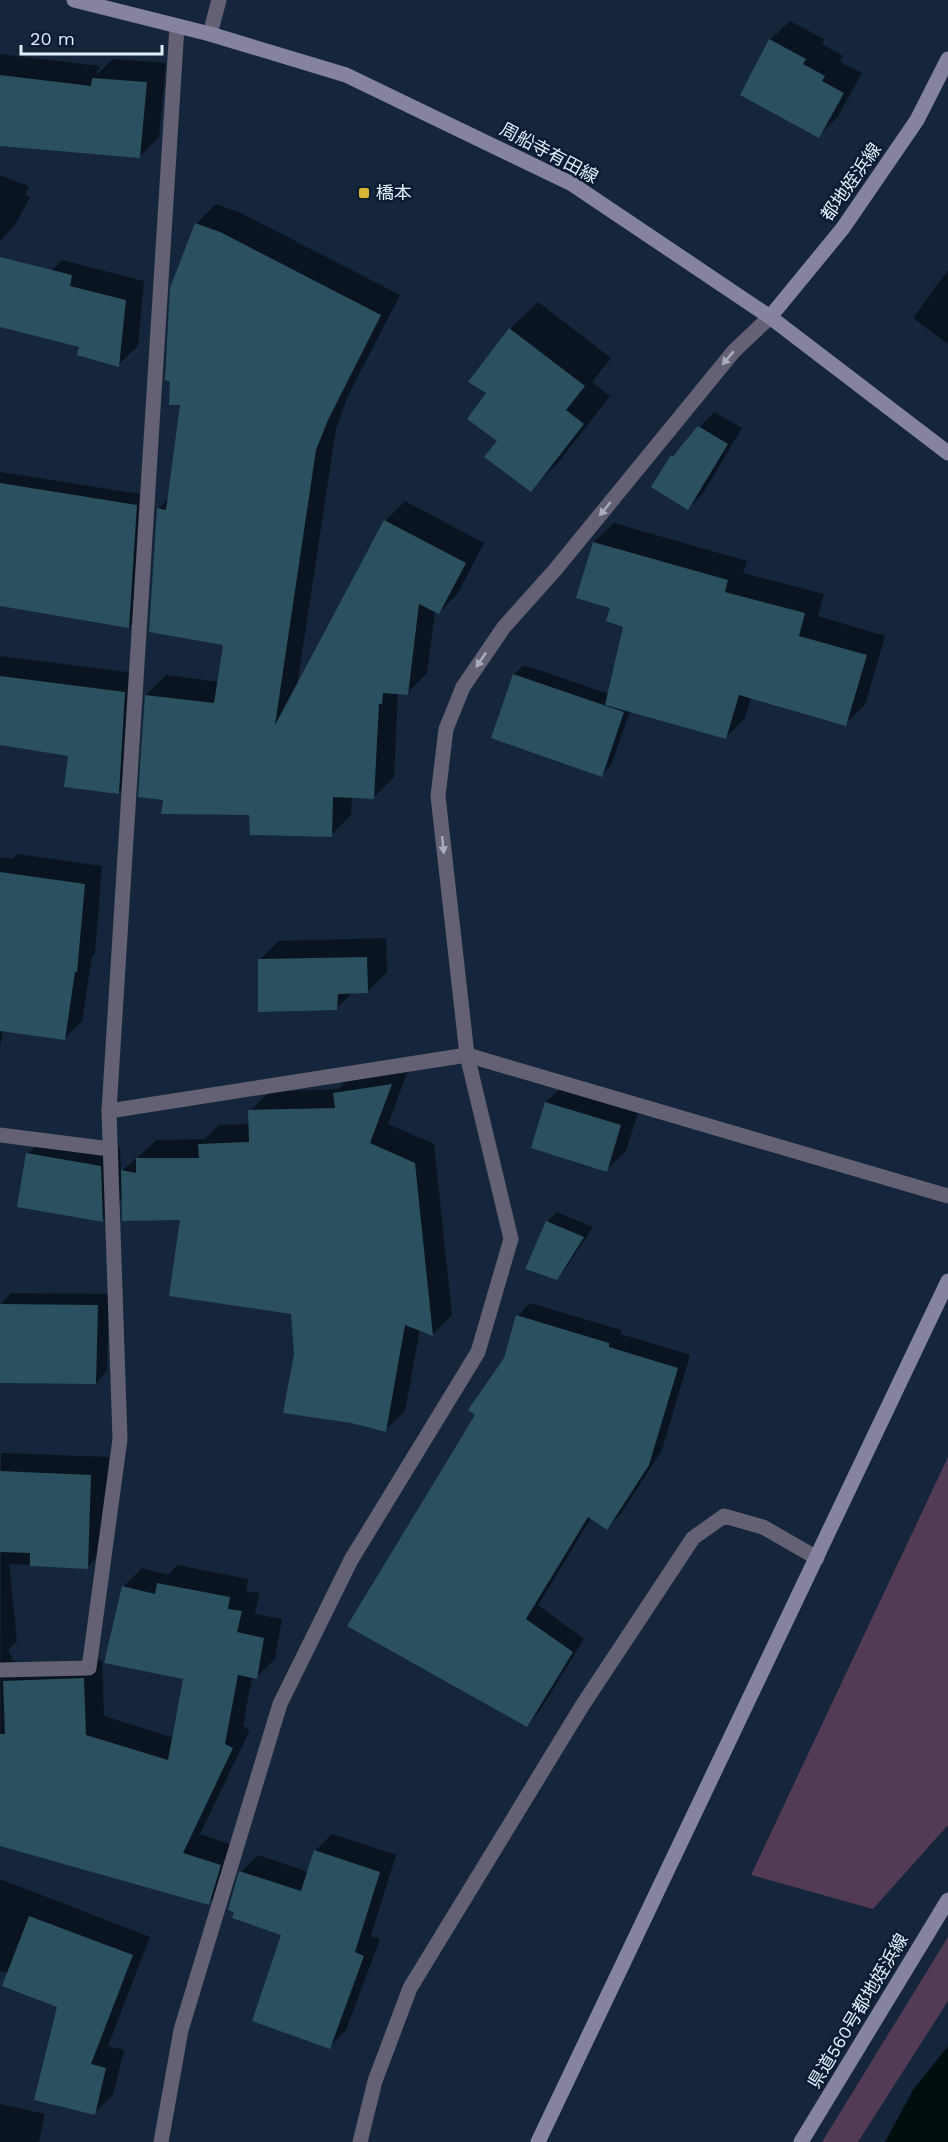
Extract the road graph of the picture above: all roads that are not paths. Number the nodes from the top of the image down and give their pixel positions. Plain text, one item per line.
1 (74, 0) edge
2 (219, 0) edge
3 (177, 26) junction
4 (210, 34) junction
5 (948, 58) edge
6 (770, 317) junction
7 (948, 453) edge
8 (466, 1055) junction
9 (109, 1111) junction
10 (0, 1135) edge
11 (110, 1149) junction
12 (948, 1196) edge
13 (948, 1281) edge
14 (817, 1558) junction
15 (0, 1670) edge
16 (948, 1900) edge
17 (161, 2142) edge
18 (360, 2142) edge
19 (538, 2142) edge
20 (801, 2142) edge

1 - 3 main road, 周船寺有田線
2 - 4 street
3 - 4 main road, 周船寺有田線
3 - 9 street
4 - 6 main road, 周船寺有田線
5 - 6 main road, 都地姪浜線
6 - 7 main road, 周船寺有田線
6 -> 8 street
8 - 9 street
8 - 12 street
8 - 17 street
9 - 11 street
10 - 11 street
11 - 15 street
13 - 14 main road
14 - 18 street
14 - 19 main road
16 - 20 main road, 県道560号都地姪浜線

